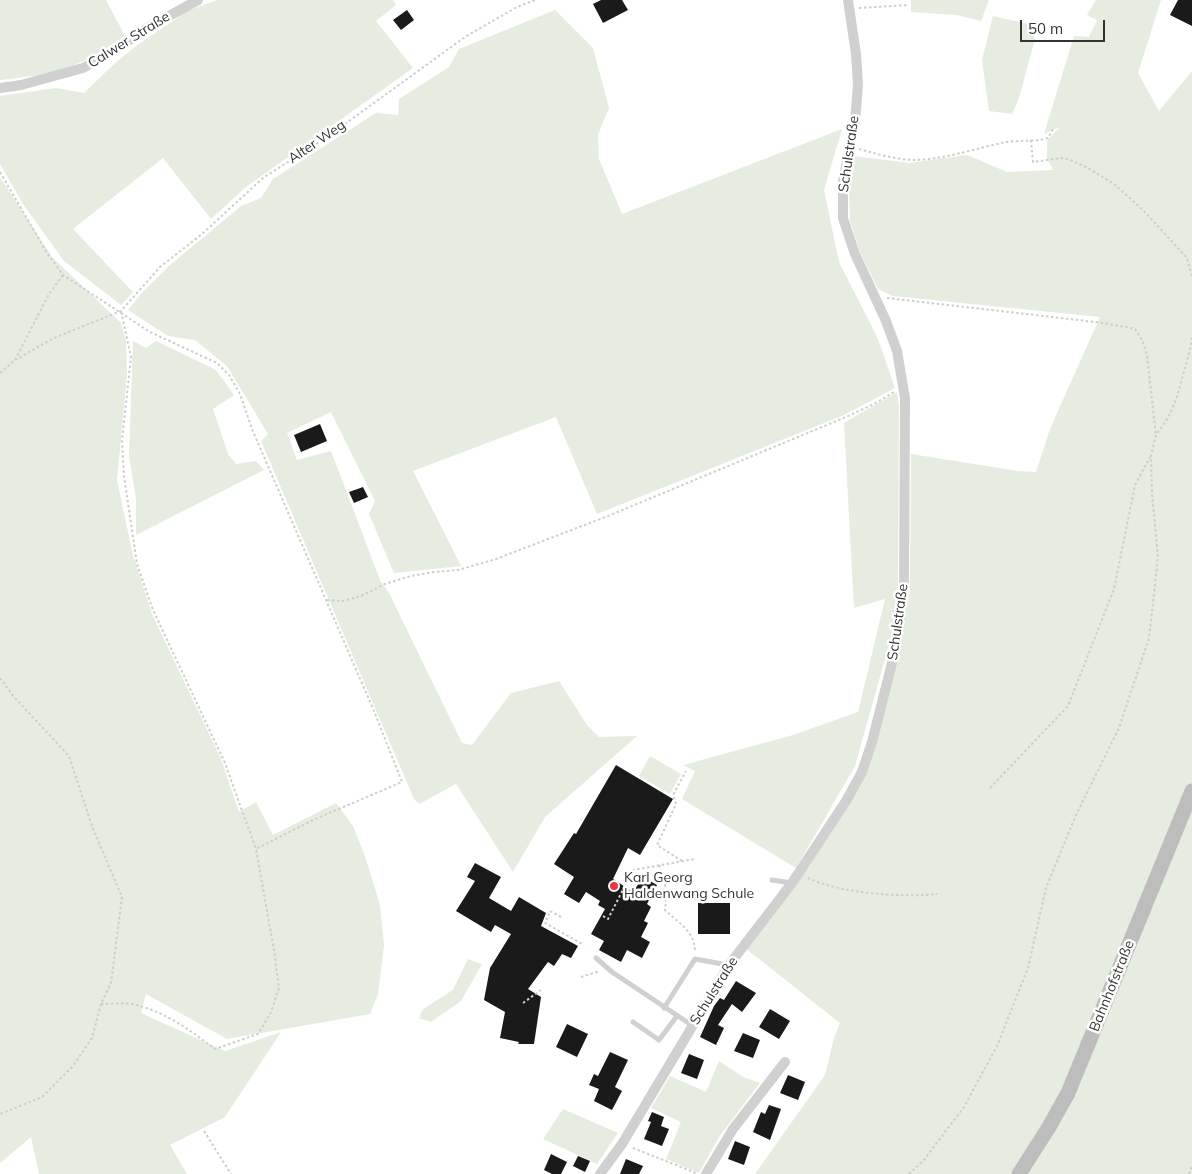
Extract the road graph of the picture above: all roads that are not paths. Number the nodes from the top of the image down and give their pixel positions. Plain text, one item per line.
1 (198, 0) edge
2 (848, 0) edge
3 (0, 88) edge
4 (1192, 791) edge
5 (772, 880) dead end
6 (792, 884) junction
7 (596, 958) dead end
8 (729, 965) junction
9 (664, 1008) junction
10 (677, 1016) junction
11 (633, 1022) dead end
12 (693, 1026) junction
13 (785, 1062) dead end
14 (600, 1174) edge
15 (706, 1174) edge
16 (1018, 1174) edge

1 - 3 street, Calwer Straße
2 - 6 street, Schulstraße
4 - 16 street, Bahnhofstraße
5 - 6 lane
6 - 8 street, Schulstraße
7 - 9 lane
8 - 9 lane
8 - 12 street, Schulstraße
9 - 10 lane
10 - 11 lane
10 - 12 lane
12 - 14 street, Schulstraße
13 - 15 street

